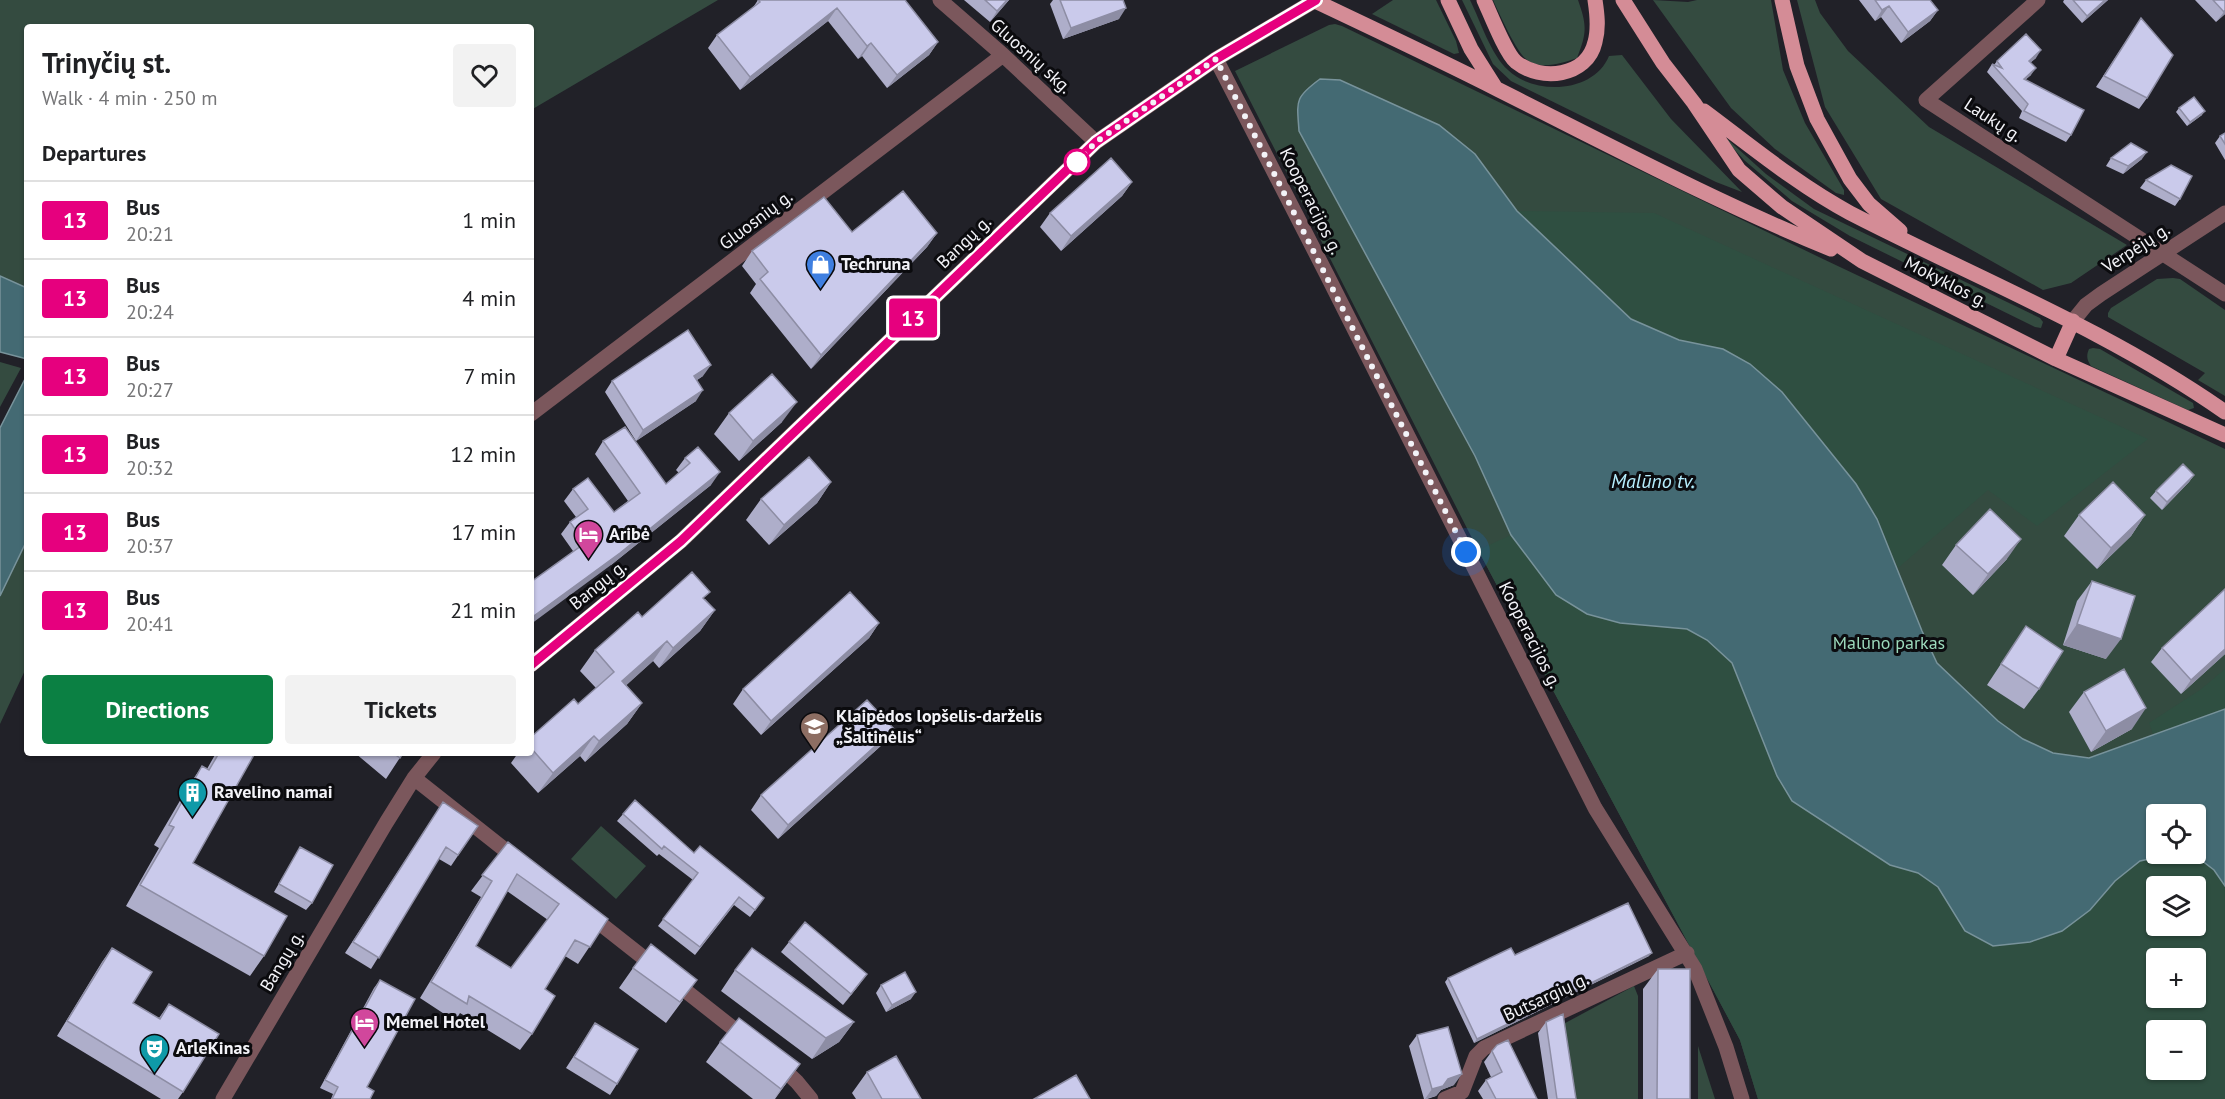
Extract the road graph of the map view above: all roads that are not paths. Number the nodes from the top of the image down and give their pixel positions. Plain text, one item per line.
1 (940, 0) edge
2 (1316, 0) edge
3 (1448, 0) edge
4 (1484, 0) edge
5 (1595, 0) edge
6 (1623, 0) edge
7 (1782, 0) edge
8 (2038, 0) edge
9 (1004, 55) junction
10 (1216, 59) junction
11 (1496, 88) junction
12 (1694, 103) junction
13 (1096, 142) junction
14 (2225, 213) edge
15 (1916, 244) junction
16 (2164, 254) junction
17 (1862, 261) junction
18 (2225, 294) edge
19 (2073, 321) junction
20 (2056, 359) junction
21 (534, 412) edge
22 (2225, 412) edge
23 (2225, 435) edge
24 (534, 663) edge
25 (430, 756) edge
26 (414, 778) junction
27 (529, 868) edge
28 (576, 905) edge
29 (1687, 953) junction
30 (223, 1099) edge
31 (811, 1099) edge
32 (1445, 1099) edge
33 (1742, 1099) edge

1 - 9 street, Gluosnių skg.
2 - 10 street, Bangų g.
2 - 11 main road
3 - 11 main road
4 - 5 main road
6 - 12 main road, Mokyklos g.
7 - 15 main road
8 - 16 street, Laukų g.
9 - 13 street, Gluosnių skg.
9 - 21 street, Gluosnių g.
10 - 13 street, Bangų g.
10 - 29 street, Kooperacijos g.
11 - 17 main road
12 - 15 main road, Mokyklos g.
12 - 17 main road, Mokyklos g.
13 - 24 street, Bangų g.
14 - 16 street, Verpėjų g.
15 - 19 main road, Mokyklos g.
16 - 18 street
16 - 19 street, Verpėjų g.
17 - 20 main road, Mokyklos g.
19 - 20 main road
19 - 22 main road, Mokyklos g.
20 - 23 main road, Mokyklos g.
25 - 26 street, Bangų g.
26 - 27 street
26 - 30 street, Bangų g.
28 - 31 street
29 - 32 street, Butsargių g.
29 - 33 street, Kooperacijos g.

